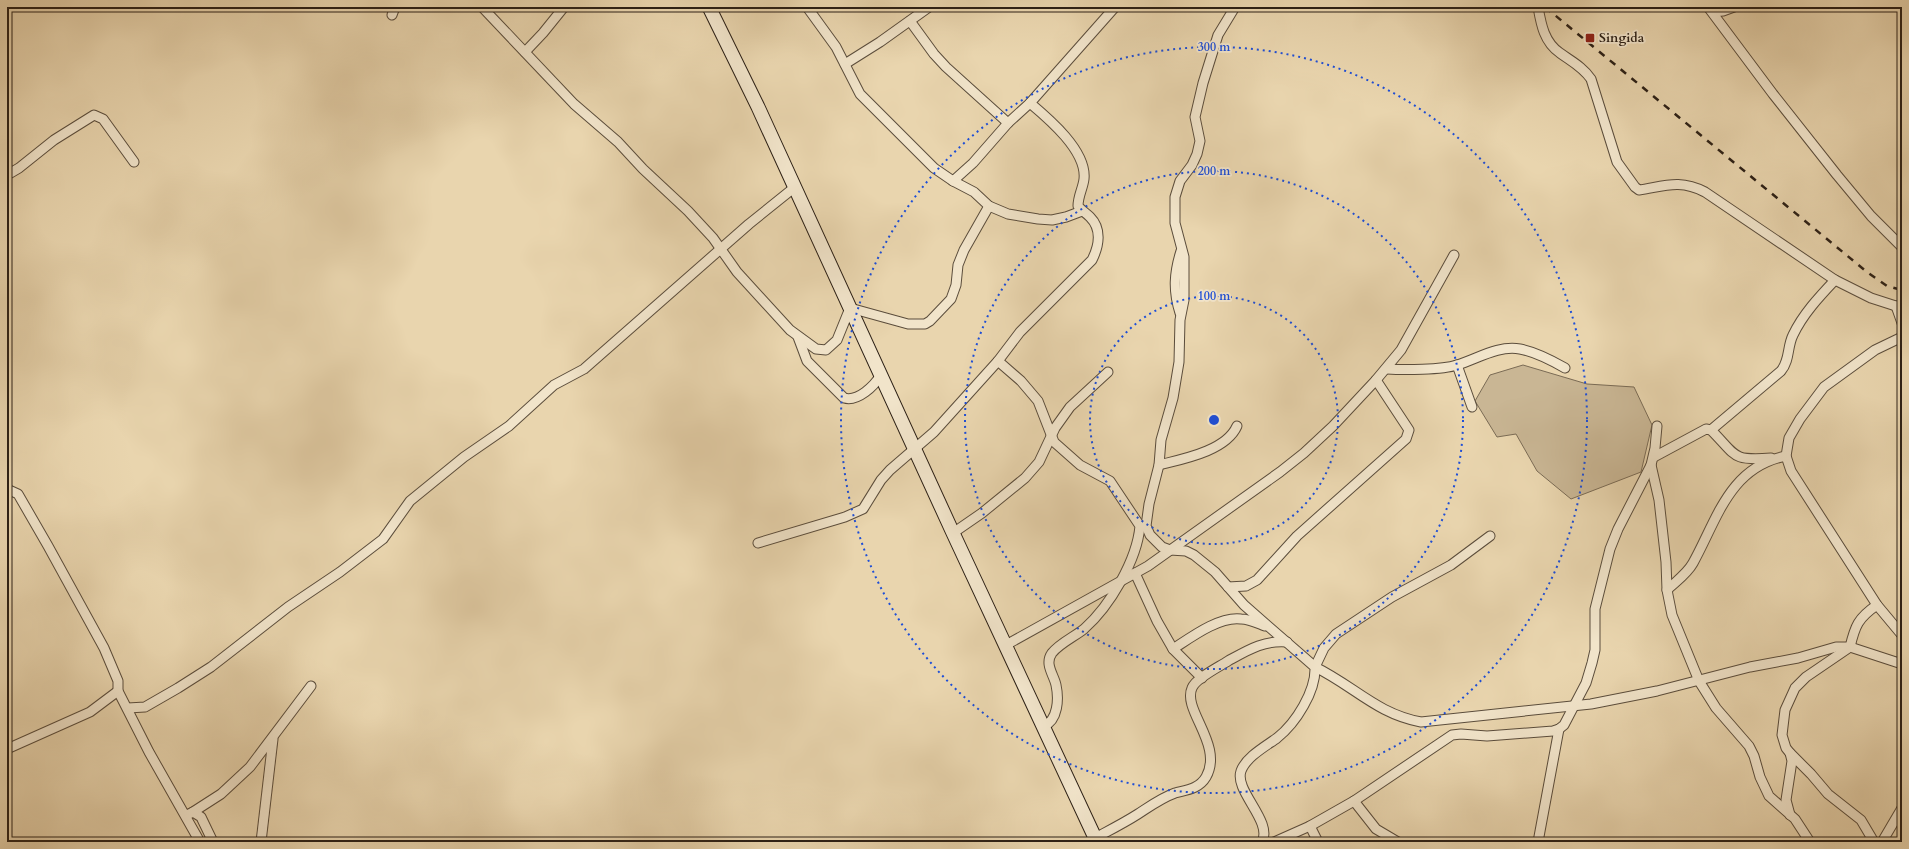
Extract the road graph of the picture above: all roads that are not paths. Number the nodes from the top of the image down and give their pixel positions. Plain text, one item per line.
1 (482, 7) edge
2 (564, 7) edge
3 (709, 7) edge
4 (808, 7) edge
5 (929, 7) edge
6 (1115, 7) edge
7 (1234, 7) edge
8 (1538, 7) edge
9 (1734, 7) edge
10 (1711, 10) edge
11 (910, 21) junction
12 (525, 52) junction
13 (845, 64) junction
14 (1030, 103) junction
15 (1008, 124) junction
16 (134, 162) dead end
17 (7, 175) edge
18 (953, 181) junction
19 (795, 187) junction
20 (989, 206) junction
21 (1082, 211) junction
22 (1902, 247) edge
23 (720, 248) junction
24 (1454, 255) dead end
25 (1835, 280) junction
26 (1899, 307) edge
27 (850, 308) junction
28 (1902, 323) edge
29 (798, 337) junction
30 (1902, 337) edge
31 (998, 361) junction
32 (1457, 365) junction
33 (1565, 368) dead end
34 (1387, 369) junction
35 (1108, 372) dead end
36 (881, 375) junction
37 (1376, 380) junction
38 (1472, 406) dead end
39 (1237, 426) dead end
40 (1657, 426) dead end
41 (1711, 430) junction
42 (1051, 437) junction
43 (915, 449) junction
44 (1786, 456) junction
45 (1774, 458) junction
46 (1652, 461) junction
47 (1159, 464) junction
48 (7, 488) edge
49 (952, 533) junction
50 (1490, 536) dead end
51 (758, 544) dead end
52 (1170, 550) junction
53 (1135, 573) junction
54 (1119, 583) junction
55 (1228, 587) junction
56 (1667, 590) junction
57 (1877, 605) junction
58 (1274, 630) junction
59 (1902, 635) edge
60 (1288, 642) junction
61 (1006, 645) junction
62 (1850, 647) junction
63 (1173, 649) junction
64 (1902, 664) edge
65 (1315, 666) junction
66 (1202, 678) junction
67 (1699, 681) junction
68 (311, 686) dead end
69 (118, 691) junction
70 (1574, 706) junction
71 (128, 708) junction
72 (1044, 726) junction
73 (1559, 730) junction
74 (273, 739) junction
75 (7, 749) edge
76 (1790, 753) junction
77 (1354, 801) junction
78 (1902, 808) edge
79 (193, 812) junction
80 (1790, 815) junction
81 (184, 816) junction
82 (1310, 826) junction
83 (1096, 840) edge
84 (200, 842) edge
85 (214, 842) edge
86 (261, 842) edge
87 (1262, 842) edge
88 (1274, 842) edge
89 (1318, 842) edge
90 (1398, 842) edge
91 (1538, 842) edge
92 (1810, 842) edge
93 (1874, 842) edge
94 (1882, 842) edge

1 - 12 street
2 - 12 street
3 - 19 main road
4 - 13 street
5 - 11 street
6 - 14 street
7 - 47 street
8 - 25 street
9 - 10 street
10 - 22 street
11 - 13 street
11 - 15 street
12 - 23 street
13 - 18 street
14 - 15 street
14 - 21 street
15 - 18 street
16 - 17 street
18 - 20 street
19 - 23 street
19 - 27 main road
20 - 21 street
20 - 27 street
21 - 31 street
23 - 29 street
23 - 71 street
24 - 34 street
25 - 26 street
25 - 41 street
26 - 28 street
27 - 29 street
27 - 36 main road
29 - 36 street
30 - 44 street
31 - 42 street
31 - 43 street
32 - 33 street
32 - 34 street
32 - 38 street
34 - 37 street
35 - 42 street
36 - 43 main road
37 - 52 street
37 - 55 street
39 - 47 street
40 - 46 street
41 - 45 street
41 - 46 street
42 - 49 street
42 - 54 street
43 - 49 main road
43 - 51 street
44 - 45 street
44 - 57 street
45 - 56 street
46 - 56 street
46 - 70 street
47 - 52 street
48 - 69 street
49 - 61 main road
50 - 65 street
52 - 53 street
52 - 55 street
53 - 54 street
53 - 63 street
54 - 61 street
54 - 72 street
55 - 58 street
56 - 67 street
57 - 59 street
57 - 62 street
58 - 60 street
58 - 63 street
60 - 65 street
60 - 66 street
61 - 72 main road
62 - 64 street
62 - 67 street
62 - 76 street
63 - 66 street
65 - 70 street
65 - 87 street
66 - 83 street
67 - 70 street
67 - 80 street
68 - 74 street
69 - 71 street
69 - 75 street
70 - 73 street
71 - 81 street
72 - 83 main road
73 - 77 street
73 - 91 street
74 - 79 street
74 - 86 street
76 - 80 street
76 - 93 street
77 - 82 street
77 - 90 street
78 - 94 street
79 - 81 street
79 - 85 street
80 - 92 street
81 - 84 street
82 - 88 street
82 - 89 street

